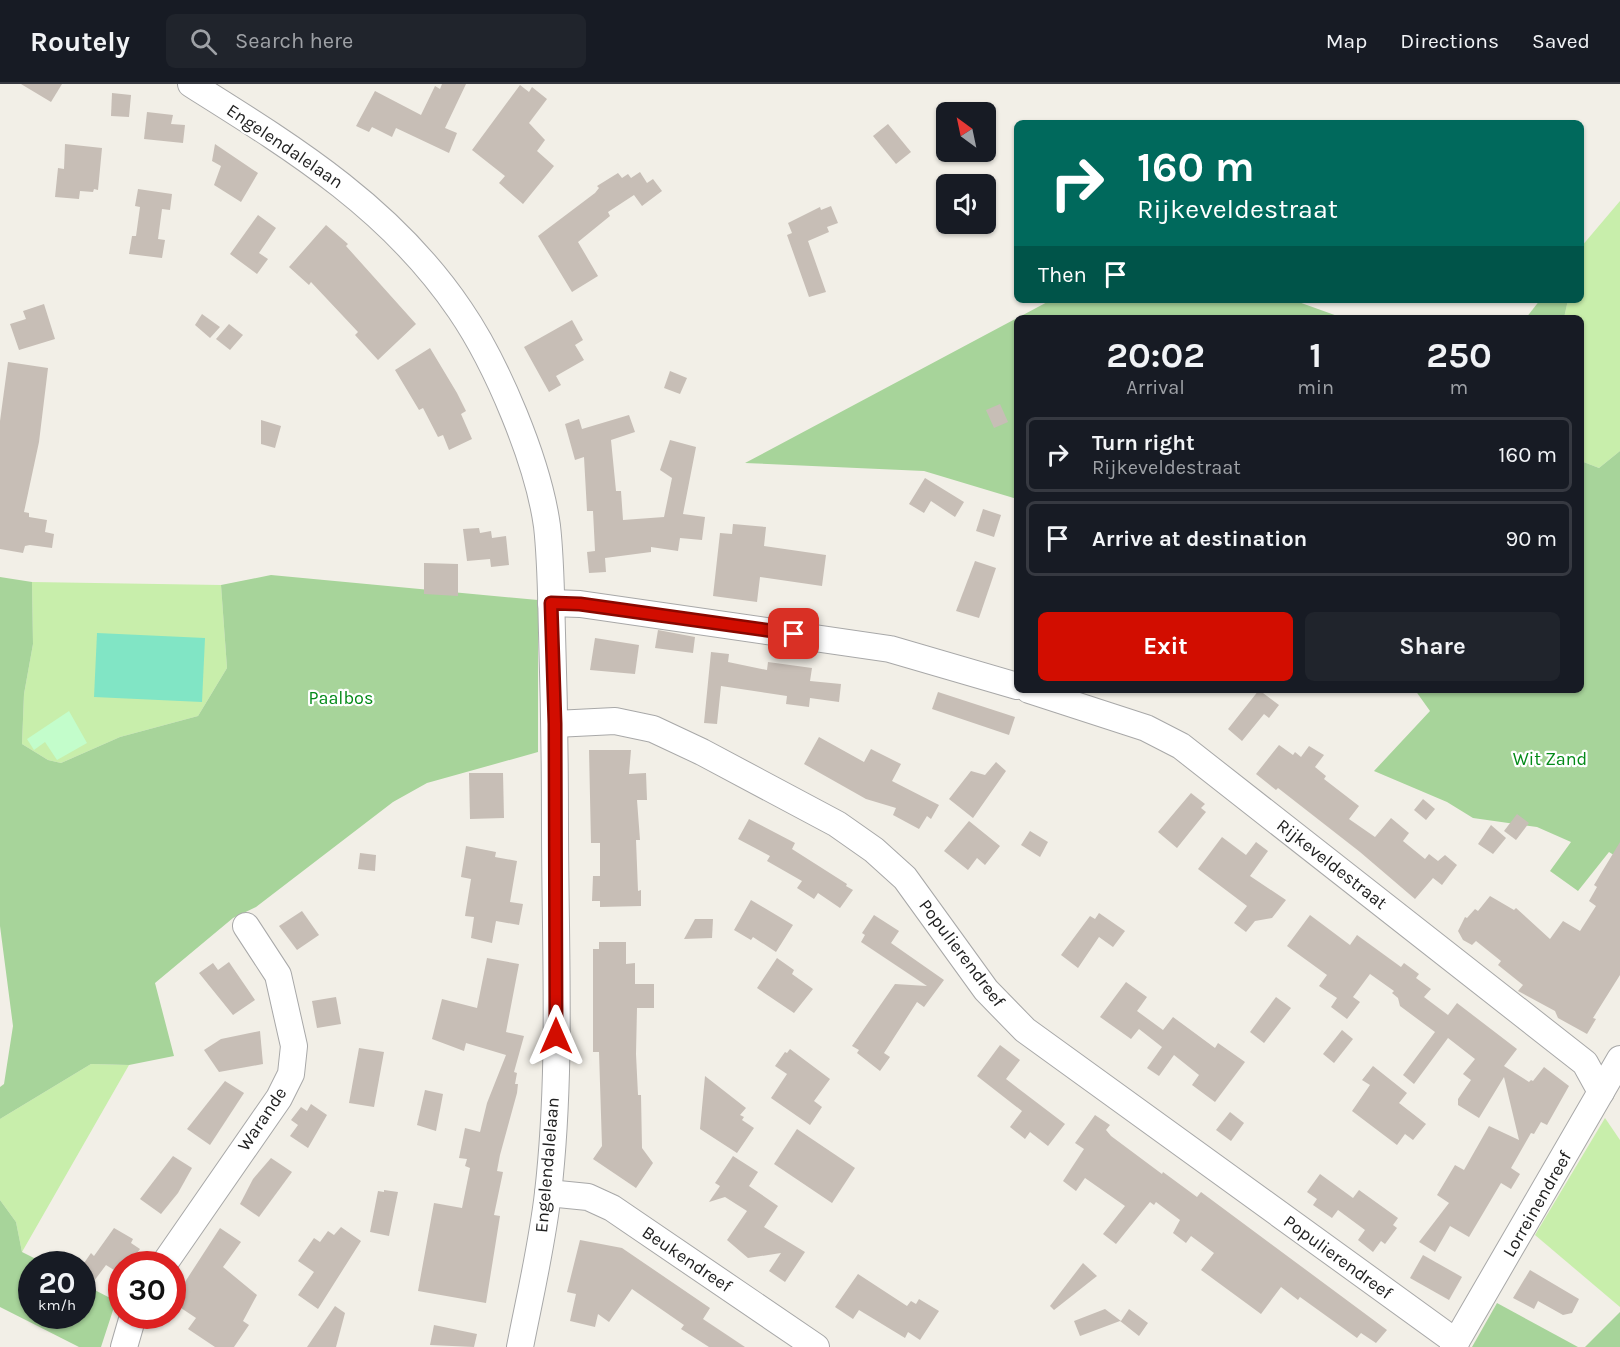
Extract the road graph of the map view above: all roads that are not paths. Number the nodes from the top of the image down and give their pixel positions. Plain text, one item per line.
1 (190, 84) edge
2 (551, 603) junction
3 (1014, 685) edge
4 (1038, 693) edge
5 (555, 724) junction
6 (246, 926) dead end
7 (1620, 1059) edge
8 (1601, 1092) junction
9 (548, 1193) junction
10 (173, 1251) edge
11 (132, 1329) edge
12 (130, 1345) edge
13 (1454, 1345) edge
14 (520, 1347) edge
15 (816, 1347) edge

1 - 2 street, Engelendalelaan
2 - 3 street
2 - 5 street, Engelendalelaan
4 - 8 street, Rijkeveldestraat
5 - 9 street, Engelendalelaan
5 - 13 street, Populierendreef
6 - 10 street, Warande
7 - 8 street, Lorreinendreef
8 - 13 street, Lorreinendreef
9 - 14 street, Engelendalelaan
9 - 15 street, Beukendreef
11 - 12 street

